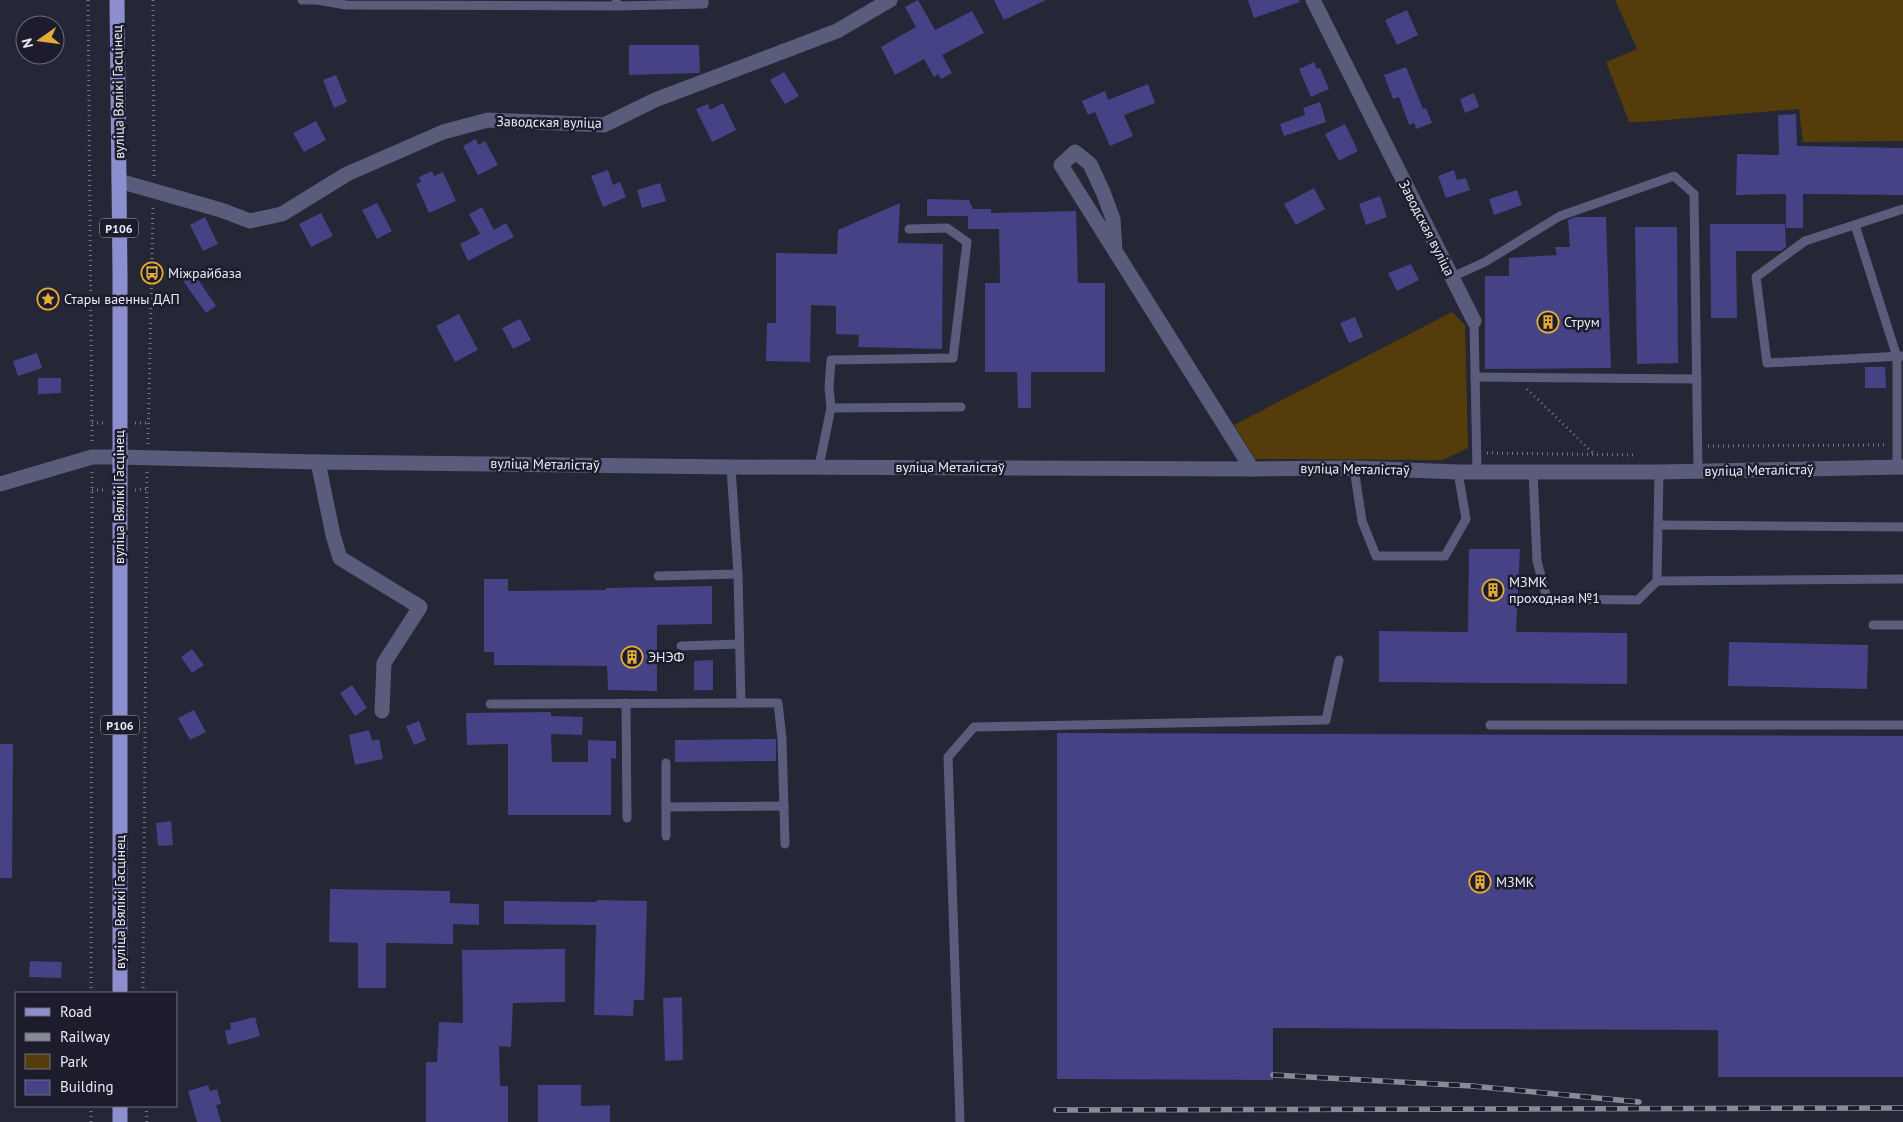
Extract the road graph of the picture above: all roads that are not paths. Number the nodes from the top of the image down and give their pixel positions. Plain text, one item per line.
1 (117, 0) edge
2 (302, 0) edge
3 (704, 0) edge
4 (890, 0) edge
5 (1313, 0) edge
6 (346, 3) edge
7 (616, 3) edge
8 (119, 181) junction
9 (1903, 209) edge
10 (1855, 224) junction
11 (909, 229) dead end
12 (1115, 251) junction
13 (1452, 277) junction
14 (1474, 321) joint
15 (1900, 356) edge
16 (1475, 377) junction
17 (1697, 379) junction
18 (961, 407) dead end
19 (831, 408) junction
20 (119, 457) junction
21 (318, 462) junction
22 (818, 466) junction
23 (731, 467) junction
24 (1900, 467) edge
25 (1354, 468) junction
26 (1252, 469) junction
27 (1477, 471) junction
28 (1458, 472) junction
29 (1533, 472) junction
30 (1660, 472) junction
31 (1698, 472) junction
32 (0, 484) edge
33 (1659, 525) junction
34 (1903, 527) edge
35 (738, 574) junction
36 (658, 576) dead end
37 (1903, 579) edge
38 (1657, 581) junction
39 (1873, 625) dead end
40 (1903, 625) edge
41 (739, 644) junction
42 (681, 646) dead end
43 (1339, 660) dead end
44 (741, 703) junction
45 (490, 704) dead end
46 (626, 704) junction
47 (382, 711) dead end
48 (1490, 725) dead end
49 (1903, 726) edge
50 (666, 762) dead end
51 (784, 806) junction
52 (666, 807) junction
53 (627, 818) dead end
54 (666, 836) dead end
55 (785, 844) dead end
56 (120, 992) edge
57 (120, 1107) edge
58 (120, 1122) edge
59 (960, 1122) edge

1 - 8 main road, вуліца Вялікі Гасцінец / Р106
2 - 6 lane
3 - 7 lane
4 - 8 street, Заводская вуліца
5 - 13 street, Заводская вуліца
6 - 7 lane
8 - 20 main road, вуліца Вялікі Гасцінец / Р106
9 - 10 lane
10 - 15 lane
10 - 15 lane
11 - 19 lane
12 - 12 street
12 - 26 street
13 - 14 street, Заводская вуліца
13 - 17 lane
14 - 16 lane, Заводская вуліца
15 - 24 lane
16 - 17 lane
16 - 27 lane, Заводская вуліца
17 - 31 lane
18 - 19 lane
19 - 22 lane
20 - 21 street, вуліца Металістаў
20 - 32 street, вуліца Металістаў
20 - 56 main road, вуліца Вялікі Гасцінец / Р106
21 - 23 street, вуліца Металістаў
21 - 47 street
22 - 23 street, вуліца Металістаў
22 - 26 street, вуліца Металістаў
23 - 35 lane
24 - 31 street, вуліца Металістаў
25 - 26 street, вуліца Металістаў
25 - 28 street, вуліца Металістаў
25 - 28 lane
27 - 28 street, вуліца Металістаў
27 - 29 street, вуліца Металістаў
29 - 30 street, вуліца Металістаў
29 - 38 lane
30 - 31 street, вуліца Металістаў
30 - 33 lane
33 - 34 lane
33 - 38 lane
35 - 36 lane
35 - 41 lane
37 - 38 lane
39 - 40 lane
41 - 42 lane
41 - 44 lane
43 - 59 lane
44 - 46 lane
44 - 51 lane
45 - 46 lane
46 - 53 lane
48 - 49 lane
50 - 52 lane
51 - 52 lane
51 - 55 lane
52 - 54 lane
57 - 58 main road

